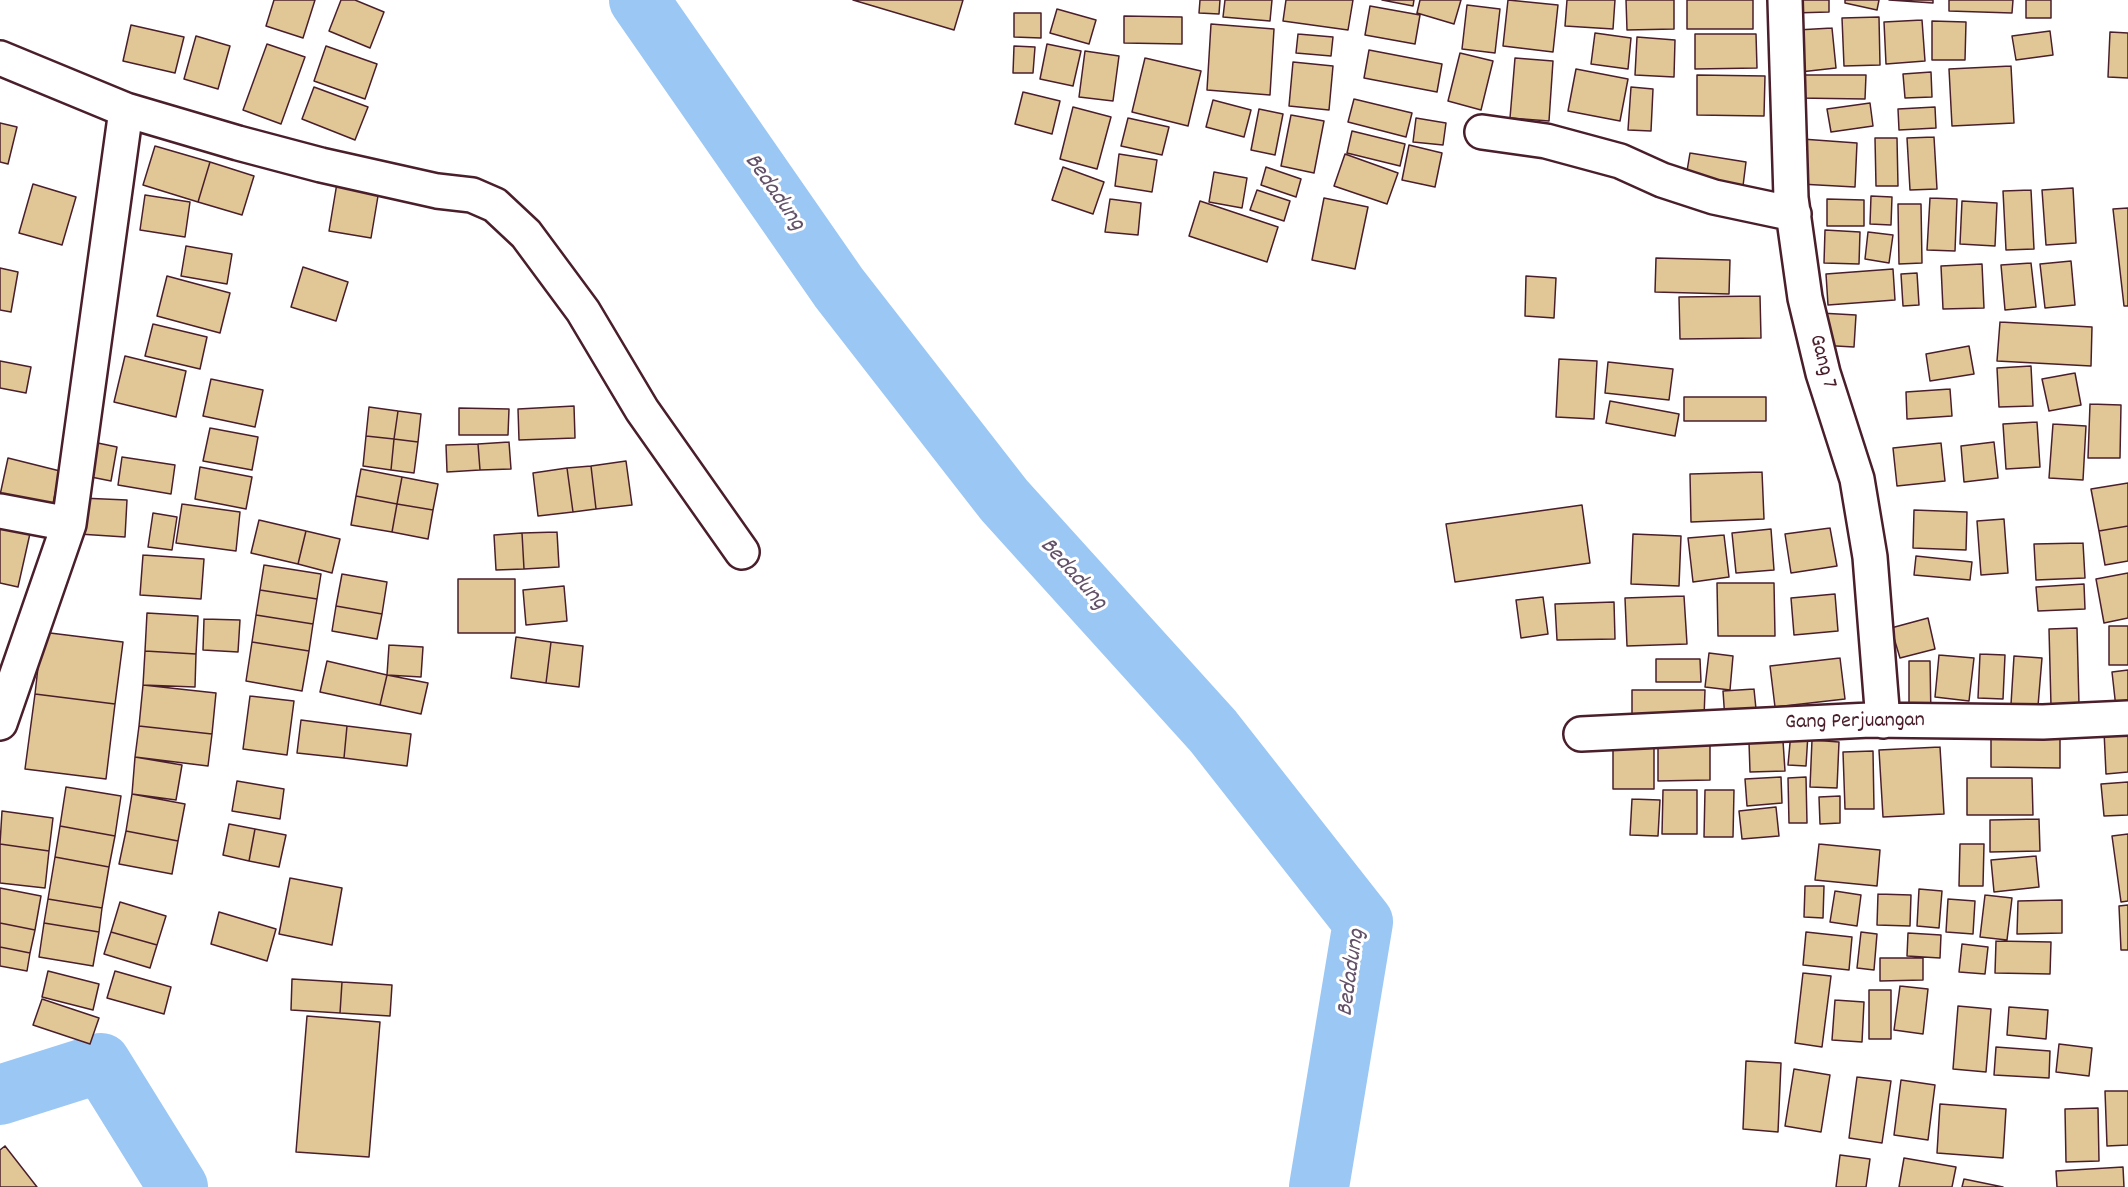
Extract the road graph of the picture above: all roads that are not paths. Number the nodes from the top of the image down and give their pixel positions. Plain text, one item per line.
1 (1785, 0) edge
2 (0, 58) edge
3 (126, 110) junction
4 (1482, 132) dead end
5 (1794, 214) junction
6 (0, 511) edge
7 (69, 524) junction
8 (742, 552) dead end
9 (2128, 718) edge
10 (1883, 721) junction
11 (0, 723) edge
12 (1581, 734) dead end

1 - 5 street, Gang 7
2 - 3 street
3 - 7 street
3 - 8 street
4 - 5 street
5 - 10 street, Gang 7
6 - 7 street
7 - 11 street
9 - 10 street, Gang Perjuangan
10 - 12 street, Gang Perjuangan

